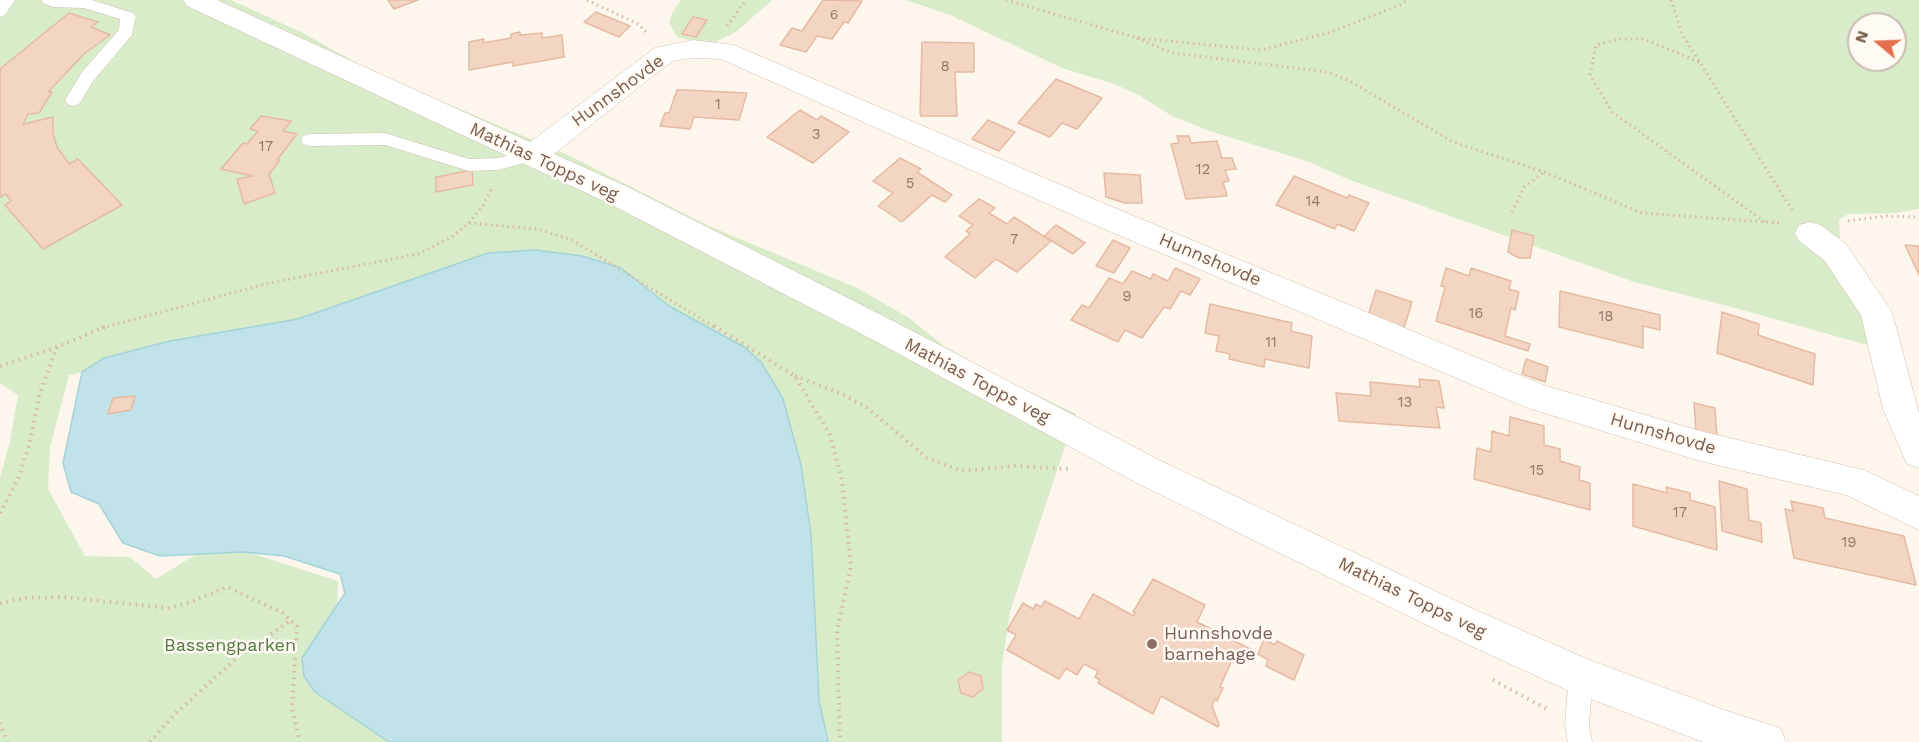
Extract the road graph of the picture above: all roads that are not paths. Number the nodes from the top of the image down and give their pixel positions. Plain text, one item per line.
1 (8, 0) edge
2 (48, 0) edge
3 (196, 0) edge
4 (0, 12) edge
5 (73, 100) dead end
6 (309, 140) dead end
7 (533, 155) junction
8 (1809, 229) road end
9 (1919, 453) edge
10 (1919, 514) edge
11 (1581, 676) junction
12 (1580, 742) edge
13 (1766, 742) edge

1 - 4 lane
2 - 5 lane
3 - 7 street, Mathias Topps veg
6 - 7 lane
7 - 10 street, Hunnshovde
7 - 11 street, Mathias Topps veg
8 - 9 street
11 - 12 lane
11 - 13 street, Mathias Topps veg

